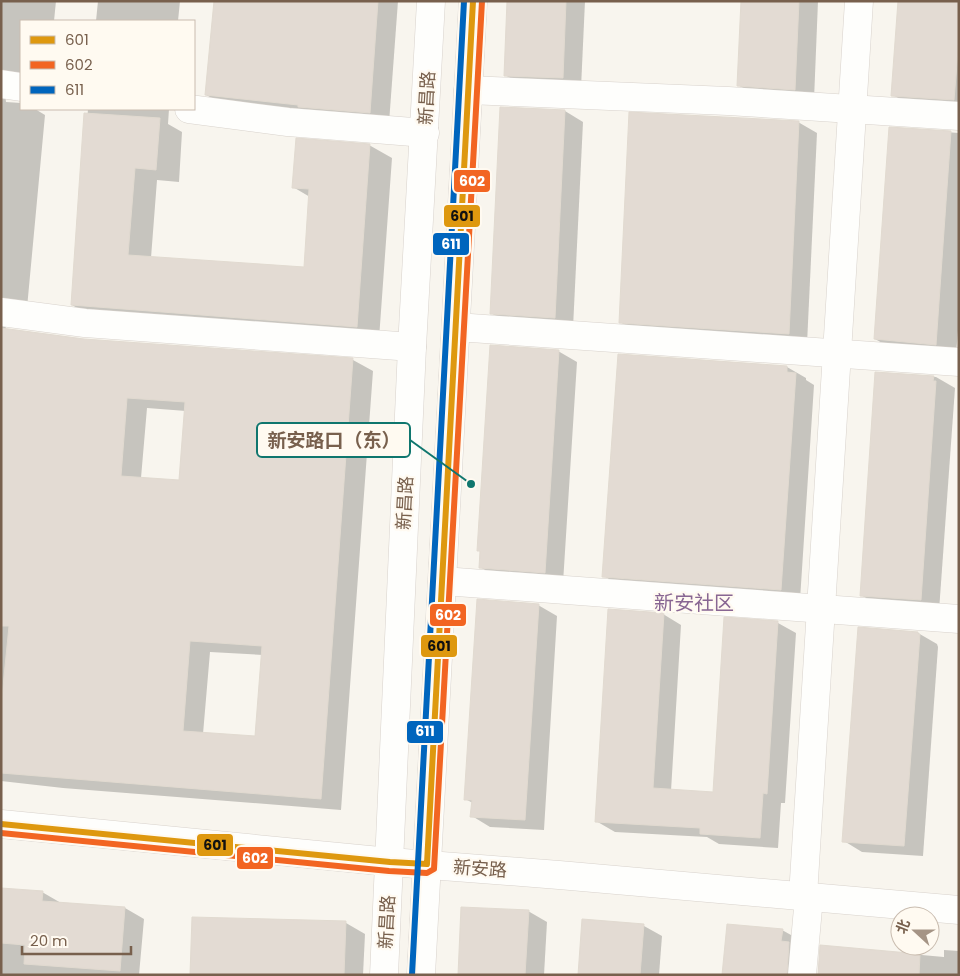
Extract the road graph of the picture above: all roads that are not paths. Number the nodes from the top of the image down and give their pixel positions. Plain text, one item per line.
1 (432, 1) edge
2 (473, 1) edge
3 (859, 1) edge
4 (1, 84) edge
5 (20, 87) edge
6 (468, 90) junction
7 (853, 109) junction
8 (195, 110) edge
9 (959, 116) edge
10 (425, 133) junction
11 (1, 312) edge
12 (456, 326) junction
13 (412, 347) junction
14 (837, 354) junction
15 (959, 362) edge
16 (443, 581) junction
17 (822, 609) junction
18 (959, 618) edge
19 (1, 824) edge
20 (390, 862) junction
21 (427, 864) junction
22 (806, 897) junction
23 (959, 910) edge
24 (384, 975) edge
25 (421, 975) edge
26 (802, 975) edge

1 - 10 street, 新昌路
2 - 6 street, 新昌路
3 - 7 street
4 - 5 street
6 - 7 street
6 - 12 street, 新昌路
7 - 9 street
7 - 14 street
8 - 10 street
10 - 13 street, 新昌路
11 - 13 street
12 - 14 street
12 - 16 street, 新昌路
13 - 20 street, 新昌路
14 - 15 street
14 - 17 street
16 - 17 street
16 - 21 street, 新昌路
17 - 18 street
17 - 22 street
19 - 20 street, 新安路
20 - 21 street, 新安路
20 - 24 street, 新昌路
21 - 22 street, 新安路
21 - 25 street, 新昌路
22 - 23 street, 新安路
22 - 26 street

